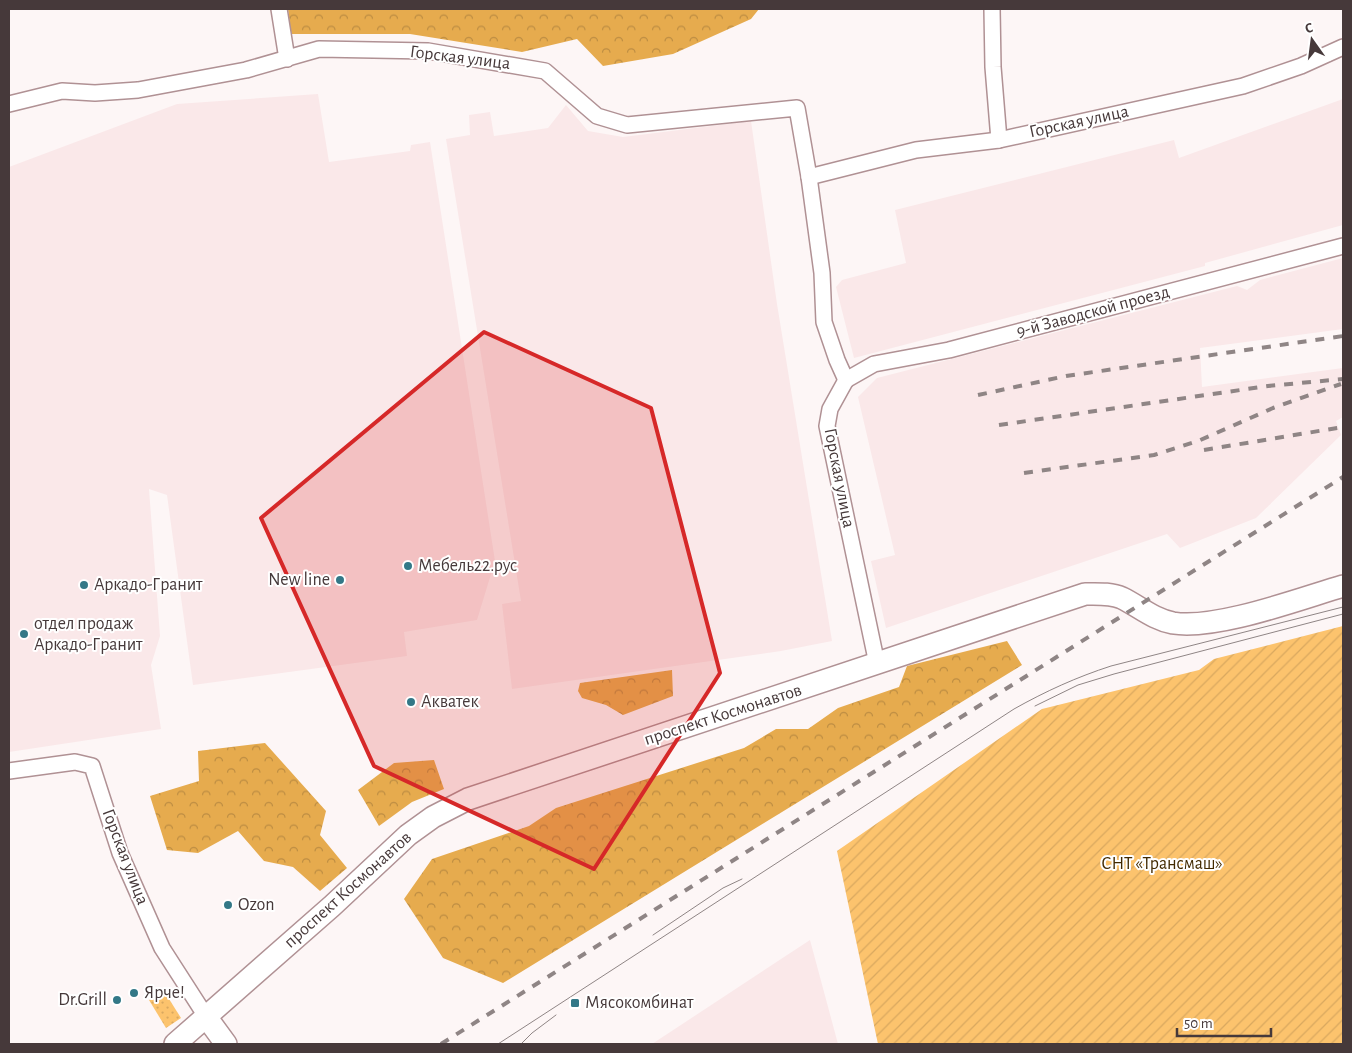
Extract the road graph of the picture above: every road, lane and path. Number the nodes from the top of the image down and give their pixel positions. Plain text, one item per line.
1 (279, 9) edge
2 (992, 9) edge
3 (1343, 47) edge
4 (287, 59) junction
5 (9, 104) edge
6 (999, 140) junction
7 (809, 177) junction
8 (1343, 246) edge
9 (846, 380) junction
10 (1343, 586) edge
11 (877, 664) junction
12 (9, 771) edge
13 (207, 1018) junction
14 (175, 1044) edge
15 (226, 1044) edge

1 - 4 street
2 - 6 street
3 - 6 street, Горская улица
4 - 5 street, Горская улица
4 - 7 street, Горская улица
6 - 7 street, Горская улица
7 - 9 street, Горская улица
8 - 9 street, 9-й Заводской проезд
9 - 11 street, Горская улица
10 - 11 main road, проспект Космонавтов
11 - 13 main road, проспект Космонавтов
12 - 13 street, Горская улица
13 - 14 main road, проспект Космонавтов
13 - 15 main road

